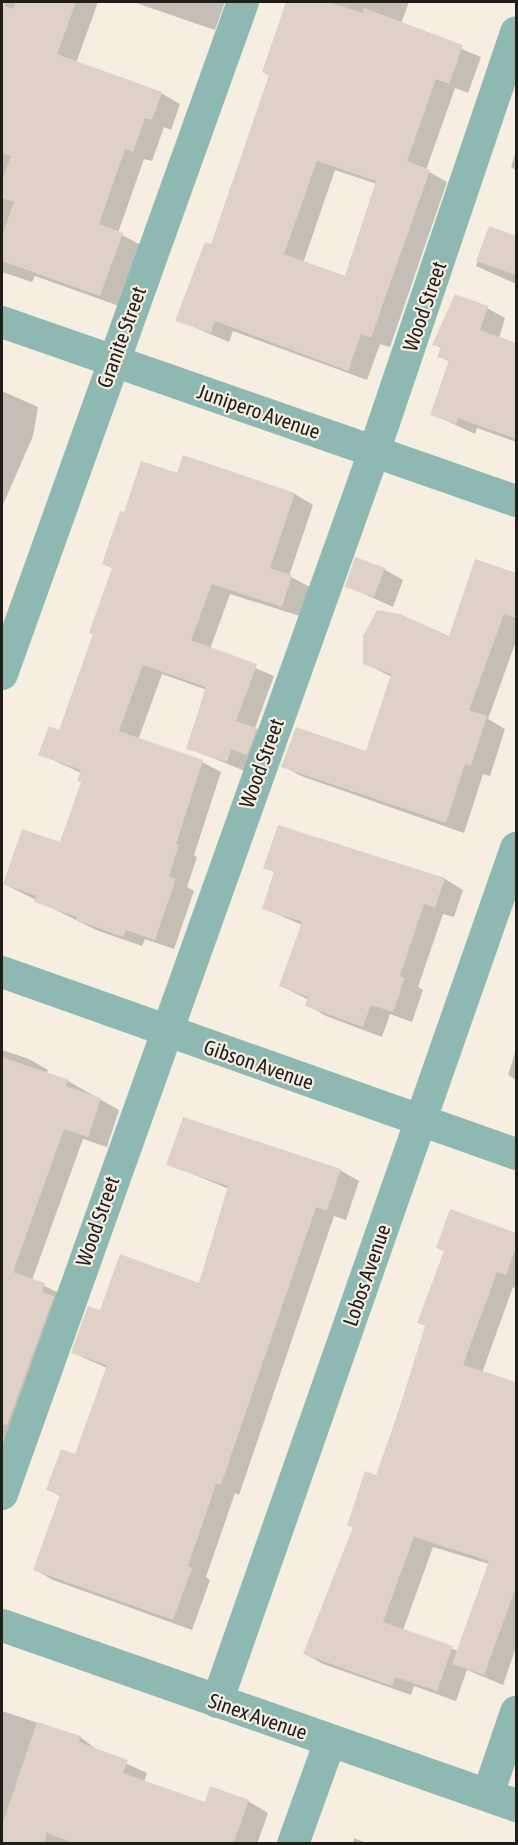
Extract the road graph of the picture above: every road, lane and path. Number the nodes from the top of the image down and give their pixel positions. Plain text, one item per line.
1 (243, 2) edge
2 (516, 32) edge
3 (2, 322) edge
4 (112, 360) junction
5 (374, 452) junction
6 (516, 501) edge
7 (2, 674) edge
8 (516, 848) edge
9 (2, 972) edge
10 (164, 1030) junction
11 (420, 1120) junction
12 (516, 1154) edge
13 (2, 1494) edge
14 (2, 1625) edge
15 (217, 1702) junction
16 (516, 1712) edge
17 (330, 1742) junction
18 (502, 1799) edge
19 (293, 1844) edge

1 - 4 street, Granite Street
2 - 5 street, Wood Street
3 - 4 street, Junipero Avenue
4 - 5 street, Junipero Avenue
4 - 7 street, Granite Street
5 - 6 street, Junipero Avenue
5 - 10 street, Wood Street
8 - 11 street, Lobos Avenue
9 - 10 street, Gibson Avenue
10 - 11 street, Gibson Avenue
10 - 13 street, Wood Street
11 - 12 street, Gibson Avenue
11 - 15 street, Lobos Avenue
14 - 15 street, Sinex Avenue
15 - 17 street, Sinex Avenue
16 - 18 street
17 - 18 street, Sinex Avenue
17 - 19 street

